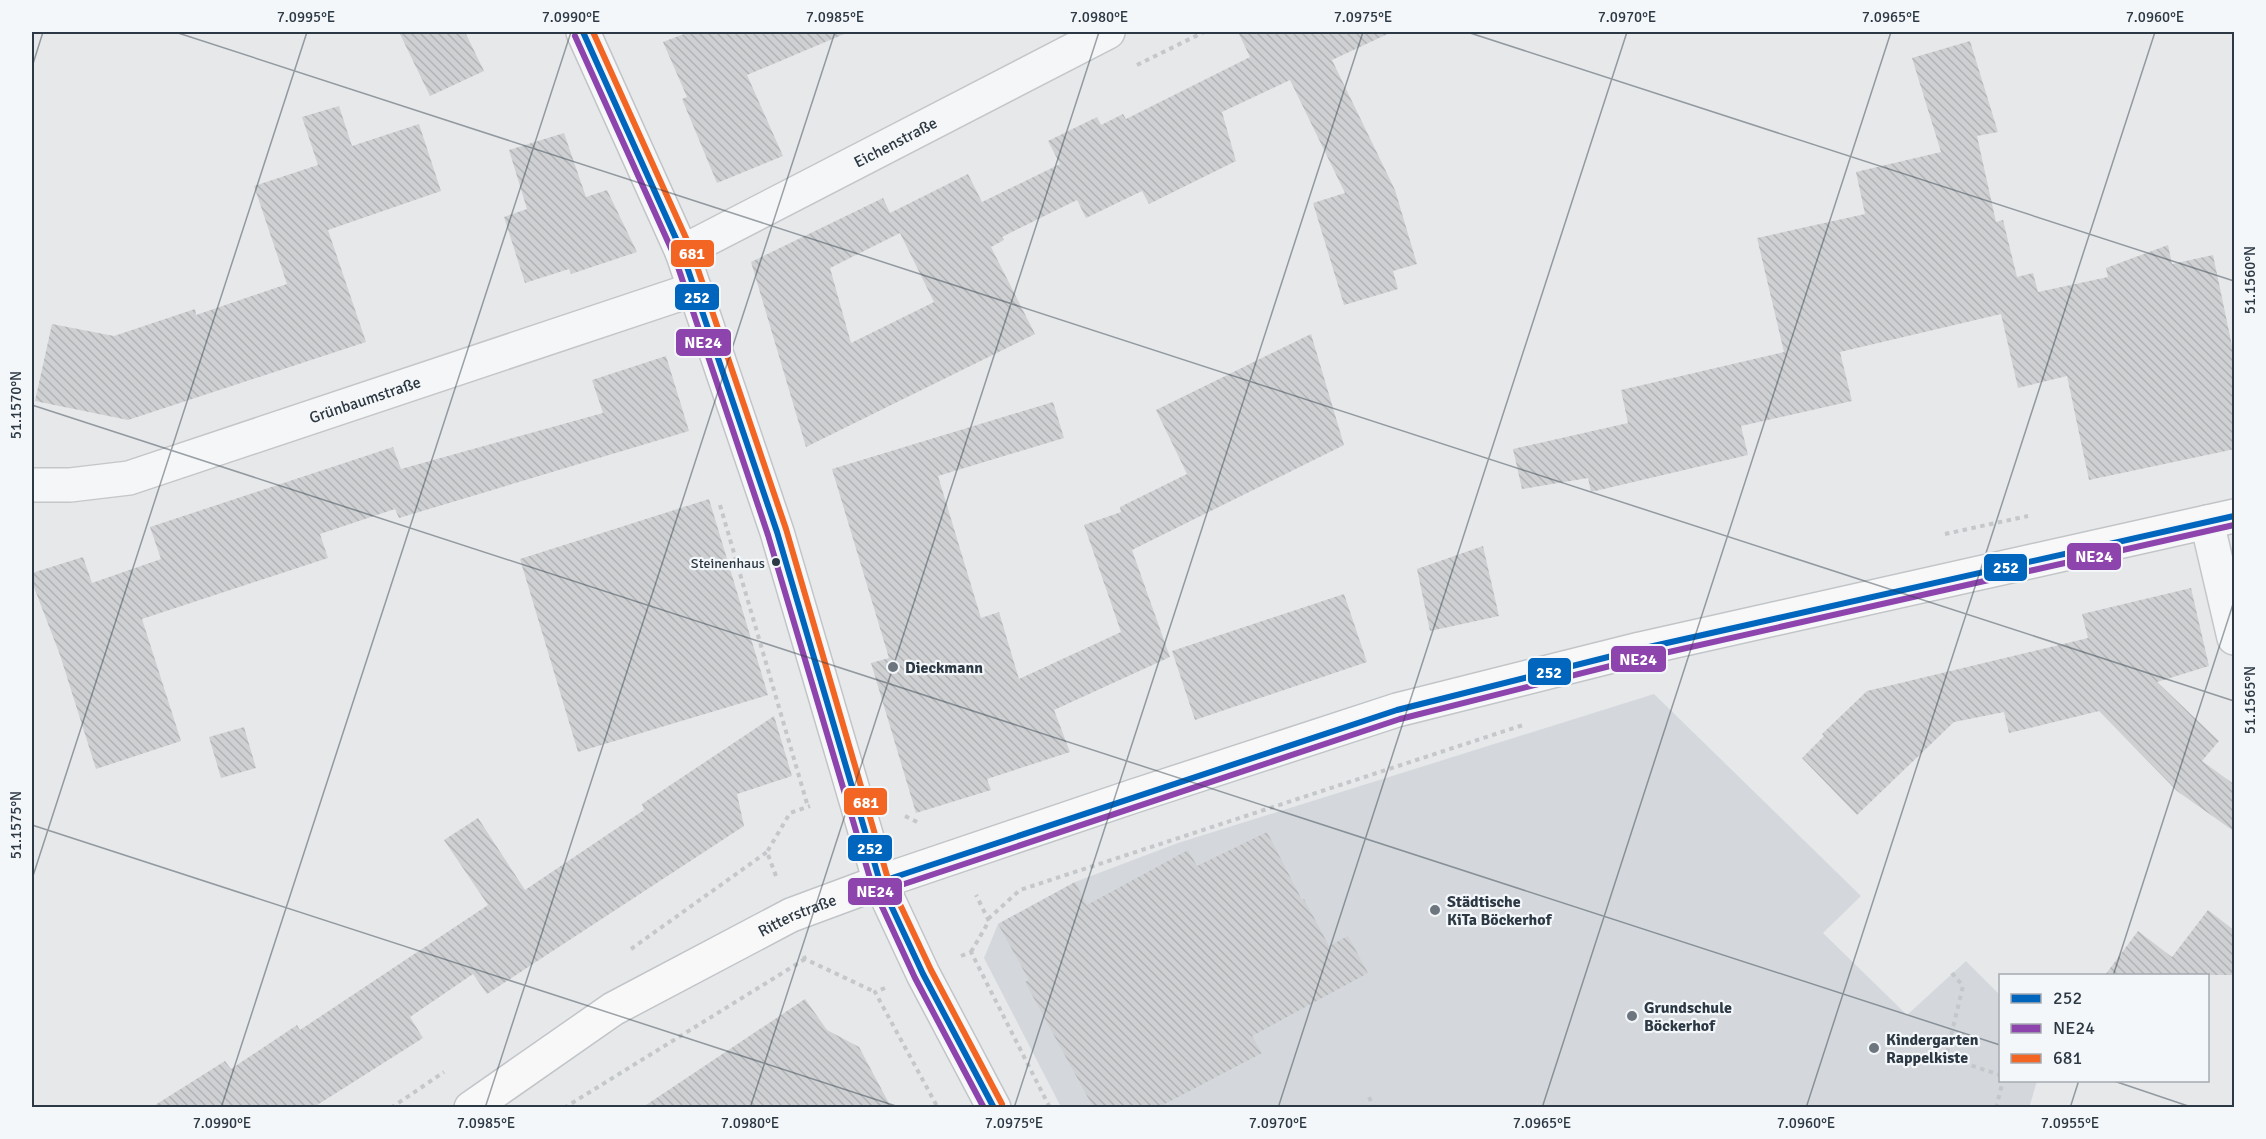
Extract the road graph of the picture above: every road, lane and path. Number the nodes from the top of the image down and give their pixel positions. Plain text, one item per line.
1 (583, 32) edge
2 (1108, 32) edge
3 (682, 252) junction
4 (695, 289) junction
5 (32, 485) edge
6 (717, 494) dead end
7 (2221, 519) edge
8 (2235, 638) edge
9 (1532, 722) dead end
10 (808, 807) dead end
11 (880, 882) junction
12 (988, 919) dead end
13 (805, 959) dead end
14 (1952, 974) dead end
15 (1999, 1074) edge
16 (2002, 1082) edge
17 (1369, 1097) dead end
18 (471, 1107) edge
19 (564, 1107) edge
20 (994, 1107) edge
21 (1374, 1107) edge
22 (1996, 1107) edge

1 - 3 main road
2 - 3 street, Eichenstraße
3 - 4 main road
4 - 5 street, Grünbaumstraße
4 - 11 main road
6 - 10 path
7 - 8 street
7 - 11 main road, Ritterstraße
9 - 12 path
11 - 18 main road, Ritterstraße
11 - 20 main road
13 - 19 path
14 - 15 path
16 - 22 path
17 - 21 path

